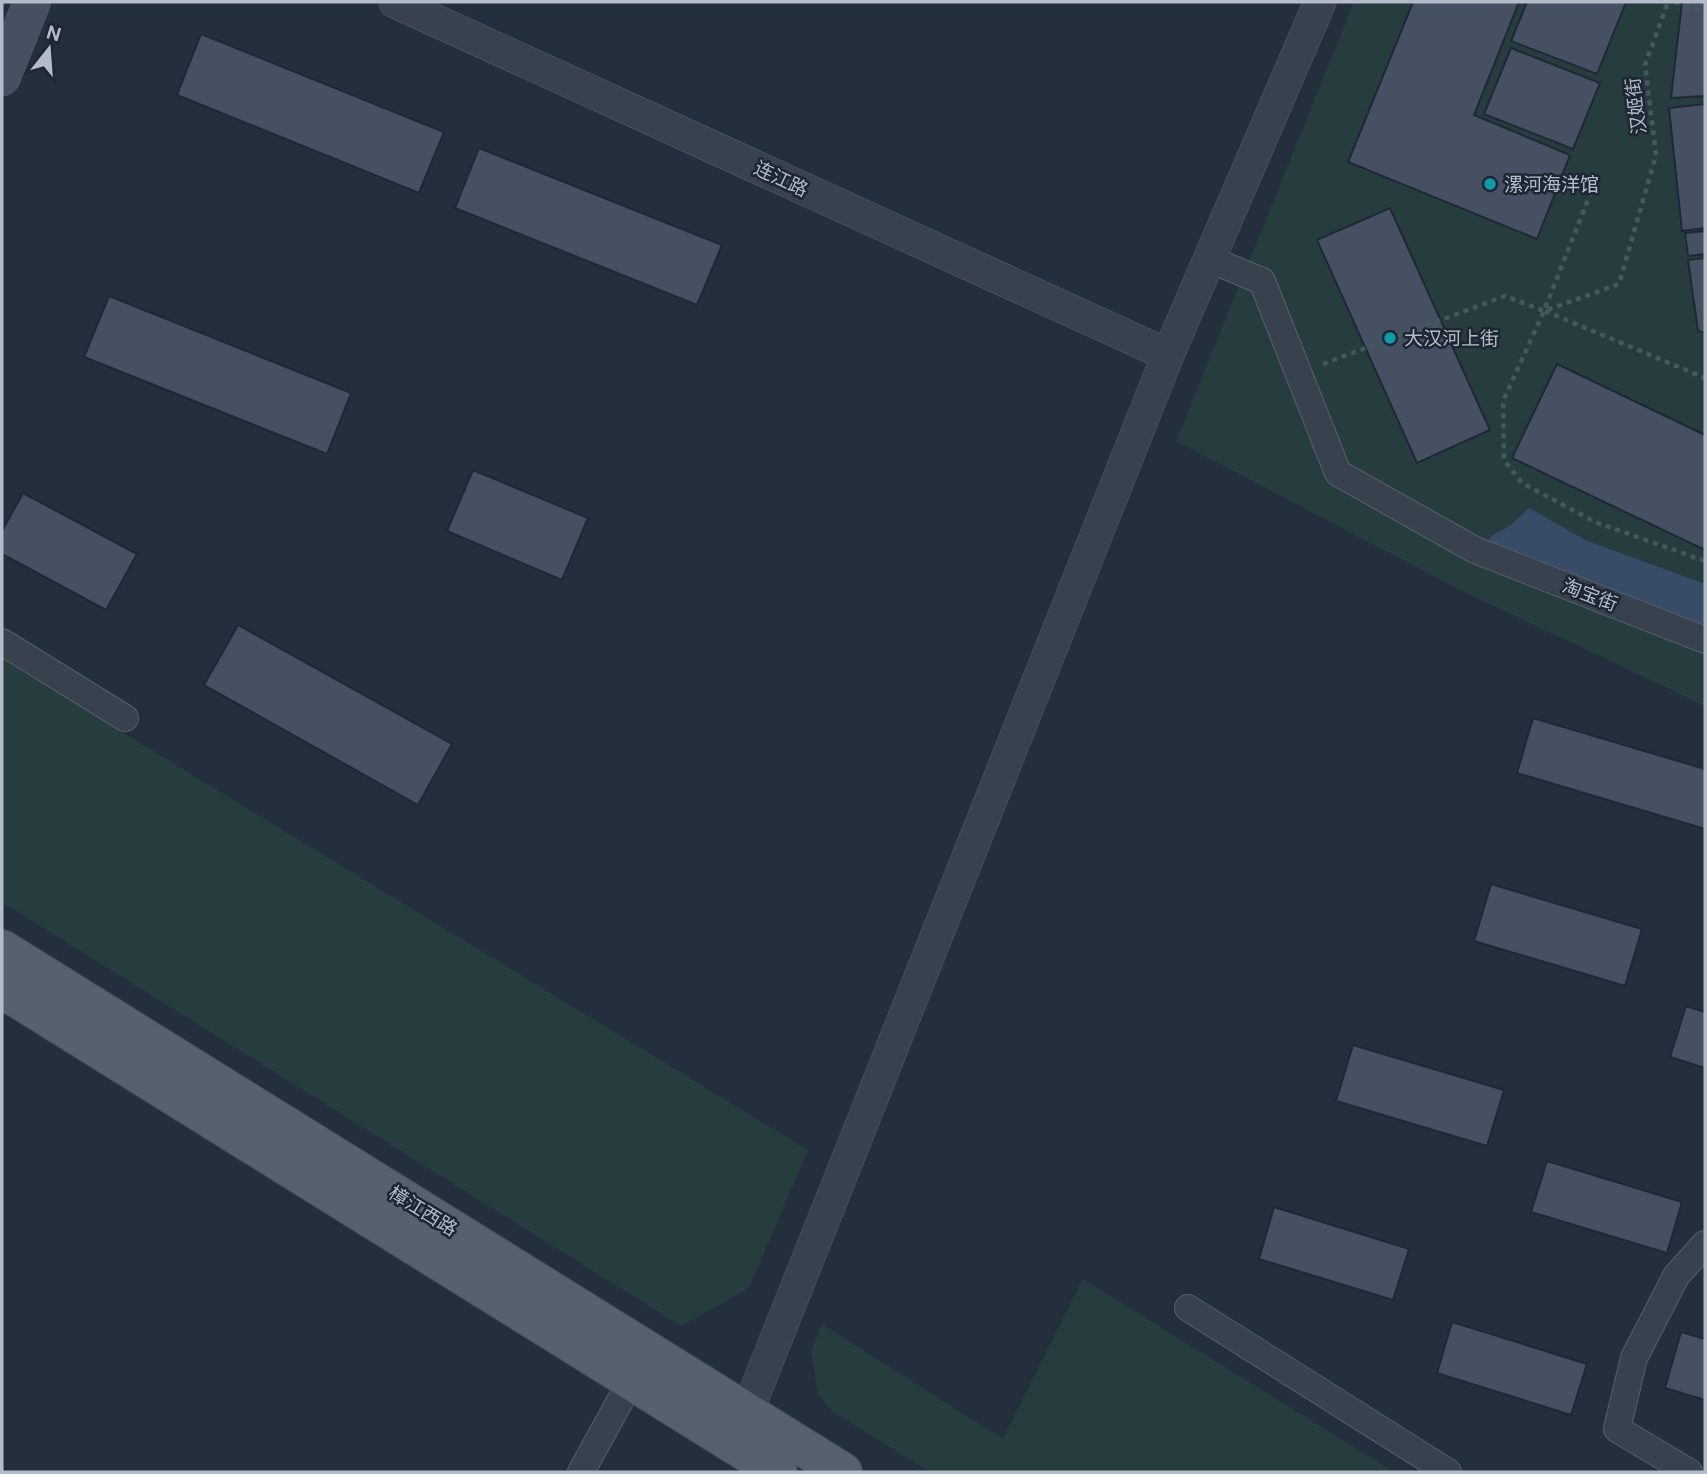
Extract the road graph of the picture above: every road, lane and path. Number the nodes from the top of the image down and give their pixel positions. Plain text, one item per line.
1 (32, 2) edge
2 (395, 2) edge
3 (1320, 2) edge
4 (1668, 2) edge
5 (1675, 2) edge
6 (1705, 12) edge
7 (2, 78) edge
8 (1595, 182) dead end
9 (1209, 259) junction
10 (1544, 311) junction
11 (1168, 355) junction
12 (1297, 373) junction
13 (1705, 378) edge
14 (1705, 561) edge
15 (1705, 640) edge
16 (2, 642) edge
17 (125, 718) dead end
18 (2, 949) edge
19 (2, 989) edge
20 (1705, 1244) edge
21 (1188, 1308) dead end
22 (631, 1381) junction
23 (747, 1412) junction
24 (581, 1472) edge
25 (778, 1472) edge
26 (843, 1472) edge
27 (1448, 1472) edge
28 (1689, 1472) edge

1 - 7 main road
2 - 11 street, 连江路
3 - 9 street
4 - 10 path, 汉姬街
5 - 6 path
8 - 10 path
9 - 11 street
9 - 12 street, 淘宝街
10 - 12 path
10 - 13 path
10 - 14 path
11 - 23 street
12 - 15 street, 淘宝街
16 - 17 street
18 - 23 main road, 樟江西路
19 - 22 main road, 樟江西路
20 - 28 street
21 - 27 street
22 - 24 street
22 - 25 main road, 樟江西路
23 - 26 main road, 樟江西路

